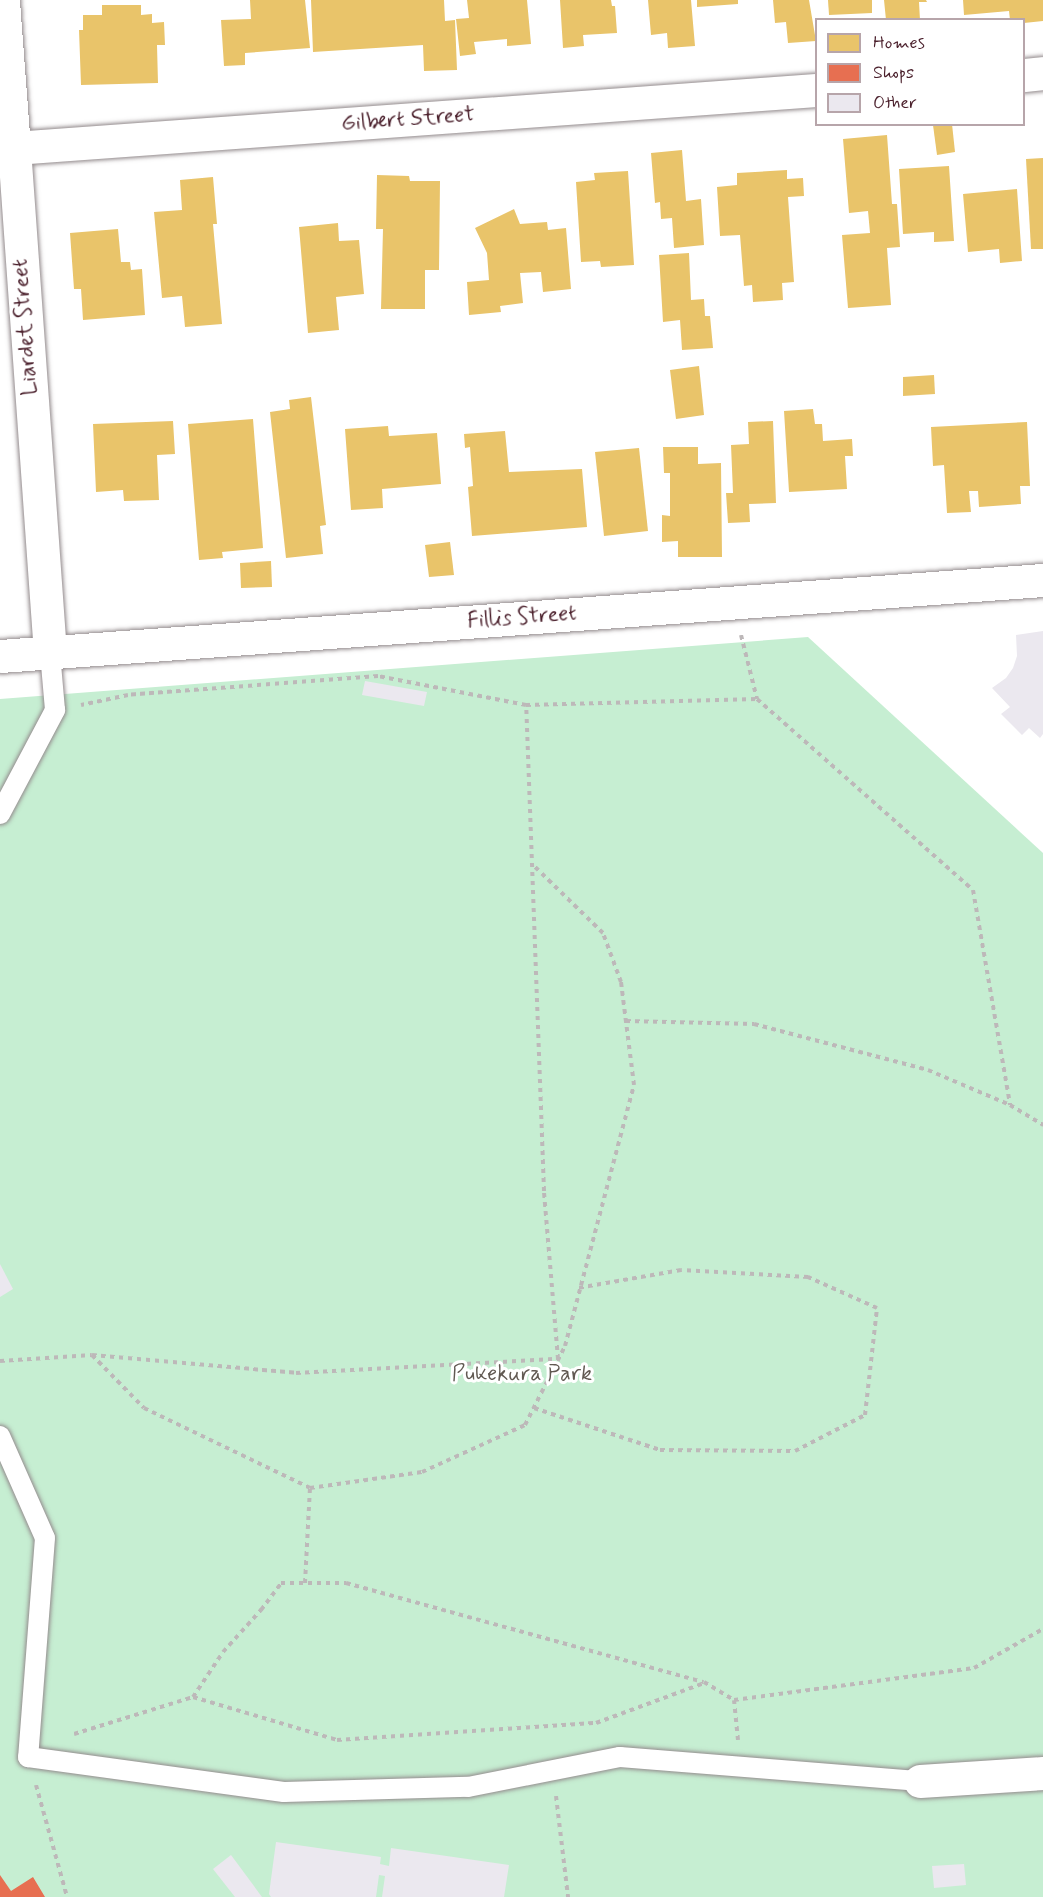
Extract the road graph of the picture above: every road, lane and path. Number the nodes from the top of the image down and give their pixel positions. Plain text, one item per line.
1 (3, 0) edge
2 (1043, 73) edge
3 (1025, 75) edge
4 (815, 90) edge
5 (7, 149) edge
6 (1043, 580) edge
7 (732, 603) junction
8 (50, 653) junction
9 (0, 656) edge
10 (757, 699) junction
11 (526, 705) junction
12 (55, 710) junction
13 (0, 814) edge
14 (532, 864) junction
15 (626, 1021) junction
16 (1011, 1105) junction
17 (1043, 1125) edge
18 (578, 1288) junction
19 (92, 1355) junction
20 (558, 1359) junction
21 (0, 1361) edge
22 (534, 1408) junction
23 (0, 1436) edge
24 (310, 1488) junction
25 (305, 1583) junction
26 (1043, 1629) edge
27 (704, 1683) junction
28 (194, 1697) junction
29 (734, 1700) junction
30 (28, 1756) junction
31 (741, 1767) junction
32 (552, 1771) junction
33 (1043, 1773) edge
34 (920, 1781) joint
35 (67, 1897) edge
36 (568, 1897) edge

1 - 5 street, Liardet Street
2 - 3 street
4 - 5 street, Gilbert Street
5 - 8 street, Liardet Street
6 - 7 street, Fillis Street
7 - 8 street, Fillis Street
7 - 10 path
8 - 9 street, Fillis Street
8 - 12 lane
10 - 11 path
10 - 16 path
11 - 12 path
11 - 14 path
12 - 13 lane
14 - 15 path
14 - 20 path
15 - 16 path
15 - 18 path
16 - 17 path
18 - 20 path
18 - 22 path
19 - 20 path
19 - 21 path
19 - 24 path
20 - 22 path
22 - 24 path
23 - 30 lane
24 - 25 path
25 - 27 path
25 - 28 path
26 - 29 path
27 - 28 path
27 - 29 path
28 - 30 path
29 - 31 path
30 - 32 lane
30 - 35 path
31 - 32 lane
31 - 34 lane
32 - 36 path
33 - 34 street

